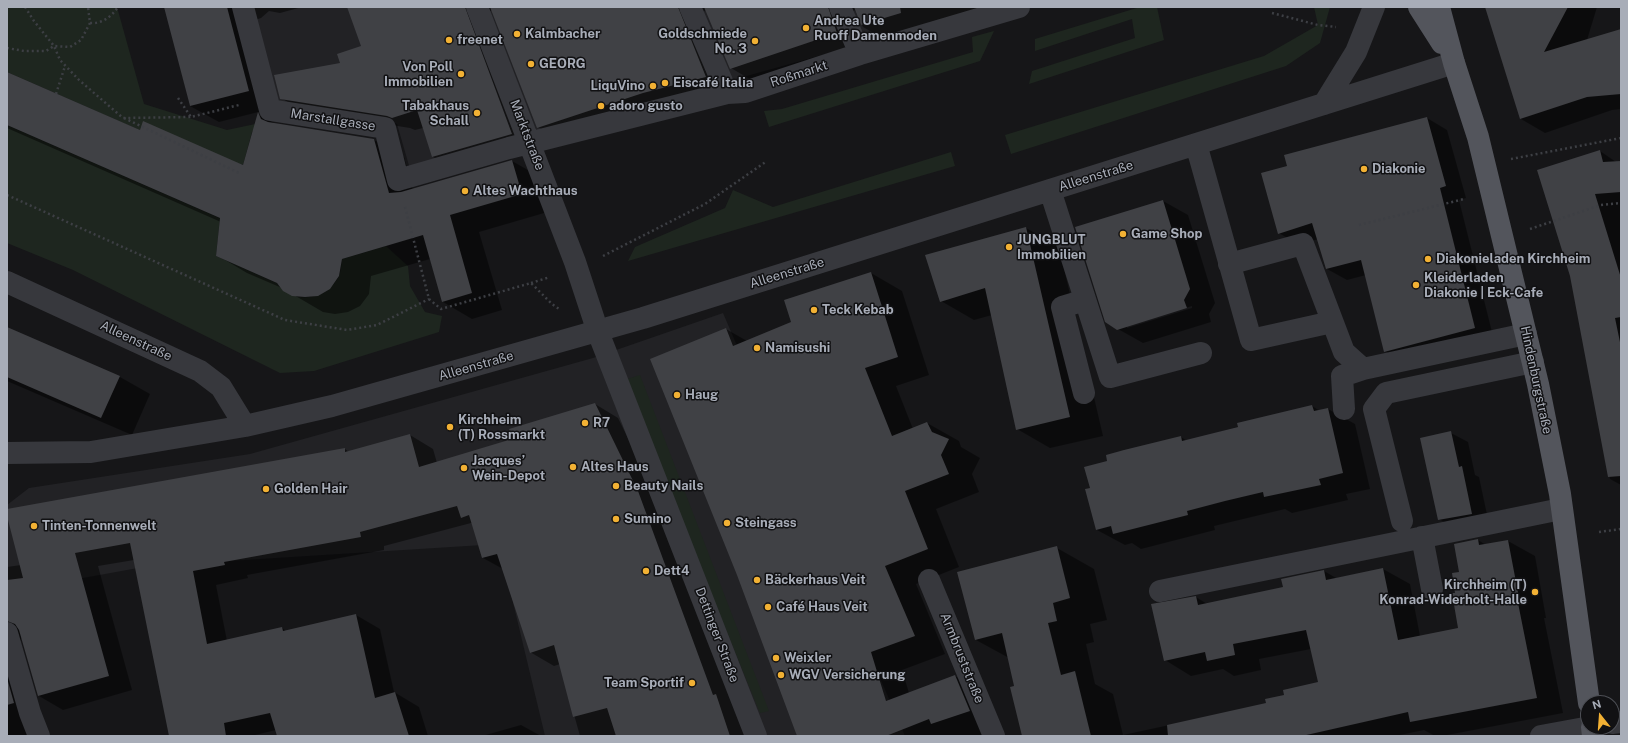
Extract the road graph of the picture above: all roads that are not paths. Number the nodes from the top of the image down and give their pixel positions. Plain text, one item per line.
1 (243, 7) edge
2 (478, 7) edge
3 (690, 7) edge
4 (840, 7) edge
5 (1019, 7) edge
6 (1374, 7) edge
7 (1419, 7) edge
8 (1439, 7) edge
9 (860, 54) junction
10 (1454, 63) junction
11 (736, 93) junction
12 (1324, 104) junction
13 (530, 143) junction
14 (1196, 144) junction
15 (1050, 190) junction
16 (1229, 264) junction
17 (7, 282) edge
18 (1085, 300) junction
19 (1332, 322) junction
20 (598, 332) junction
21 (1526, 334) junction
22 (1201, 353) dead end
23 (1532, 362) junction
24 (1363, 369) junction
25 (1084, 393) dead end
26 (1344, 409) dead end
27 (245, 426) junction
28 (7, 453) edge
29 (1561, 509) junction
30 (1402, 521) dead end
31 (1422, 537) junction
32 (930, 580) dead end
33 (1432, 590) dead end
34 (1160, 592) dead end
35 (7, 633) edge
36 (1588, 695) edge
37 (1580, 729) edge
38 (39, 736) edge
39 (756, 736) edge
40 (994, 736) edge
41 (1541, 736) edge

1 - 13 street, Marstallgasse
2 - 13 street, Marktstraße
3 - 11 street
4 - 9 street
5 - 9 street, Roßmarkt
6 - 12 street
7 - 10 main road
8 - 10 main road
9 - 11 street, Roßmarkt
10 - 12 street, Alleenstraße
10 - 21 main road, Hindenburgstraße
11 - 13 street, Roßmarkt
12 - 14 street, Alleenstraße
13 - 20 street, Marktstraße
14 - 15 street, Alleenstraße
14 - 16 street
15 - 18 street
15 - 20 street, Alleenstraße
16 - 19 street
16 - 19 street
17 - 27 street, Alleenstraße
18 - 22 street
18 - 25 street
19 - 24 street
20 - 27 street, Alleenstraße
20 - 39 street, Dettinger Straße
21 - 23 main road, Hindenburgstraße
21 - 24 street
23 - 29 main road, Hindenburgstraße
23 - 30 street
24 - 26 street
27 - 28 street, Alleenstraße
29 - 31 street
29 - 36 main road, Hindenburgstraße
31 - 33 street
31 - 34 street
32 - 40 street, Armbruststraße
35 - 38 street
37 - 41 street

